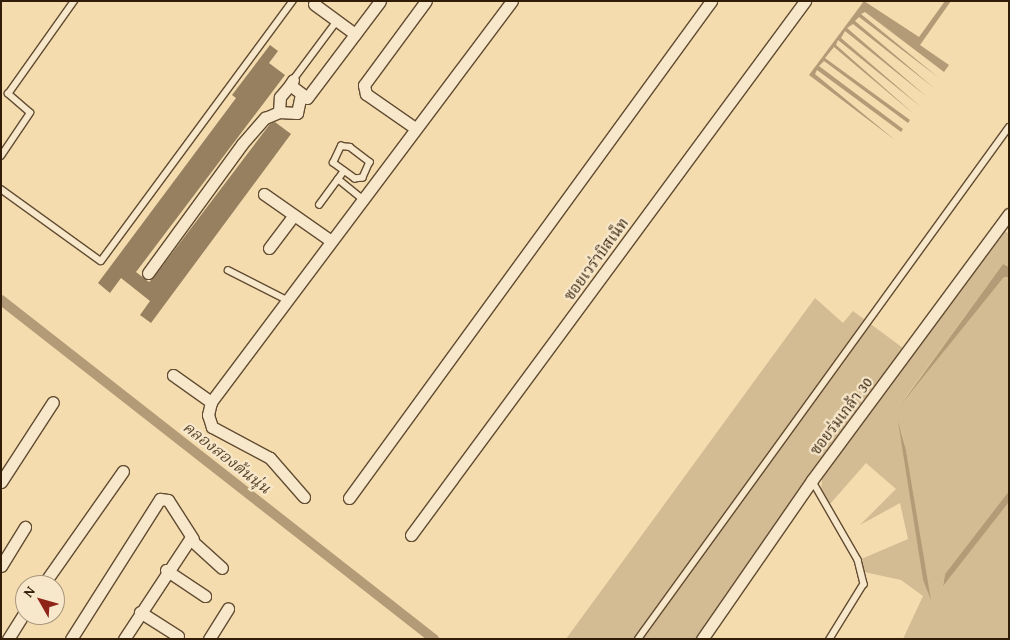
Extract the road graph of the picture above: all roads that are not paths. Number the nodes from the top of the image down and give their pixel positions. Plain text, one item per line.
1 (74, 1) edge
2 (293, 1) edge
3 (380, 1) edge
4 (426, 1) edge
5 (512, 1) edge
6 (711, 1) edge
7 (805, 1) edge
8 (314, 4) dead end
9 (337, 21) junction
10 (355, 34) junction
11 (291, 83) junction
12 (304, 96) junction
13 (279, 112) junction
14 (1009, 127) edge
15 (415, 128) junction
16 (1, 156) edge
17 (344, 171) junction
18 (338, 179) junction
19 (1, 190) edge
20 (264, 194) dead end
21 (362, 199) junction
22 (318, 205) dead end
23 (1009, 214) edge
24 (294, 215) junction
25 (331, 241) junction
26 (268, 248) dead end
27 (228, 270) dead end
28 (148, 273) dead end
29 (287, 300) junction
30 (173, 375) dead end
31 (53, 402) dead end
32 (211, 402) junction
33 (123, 472) dead end
34 (812, 480) junction
35 (1, 482) edge
36 (304, 498) dead end
37 (349, 498) dead end
38 (25, 527) dead end
39 (411, 535) dead end
40 (193, 539) junction
41 (1, 566) edge
42 (222, 568) dead end
43 (166, 570) junction
44 (50, 575) edge
45 (205, 596) dead end
46 (228, 609) dead end
47 (140, 612) junction
48 (17, 625) edge
49 (178, 636) dead end
50 (8, 639) edge
51 (71, 639) edge
52 (124, 639) edge
53 (209, 639) edge
54 (638, 639) edge
55 (702, 639) edge
56 (830, 639) edge

1 - 16 lane
2 - 19 lane
3 - 10 street
4 - 15 street
5 - 15 street
6 - 37 street
7 - 39 street, ซอยเวร่าบิสเน็ท
8 - 9 street
9 - 10 street
9 - 11 lane
10 - 12 street
11 - 12 street
11 - 13 street
12 - 13 street
13 - 28 street
14 - 54 lane
15 - 21 street
17 - 17 lane
17 - 18 lane
18 - 21 lane
18 - 22 lane
20 - 24 street
21 - 25 street
23 - 34 street, ซอยร่มเกล้า 30
24 - 25 street
24 - 26 street
25 - 29 street
27 - 29 lane
29 - 32 street
30 - 32 street
31 - 35 street
32 - 36 street
33 - 44 street
34 - 55 street, ซอยร่มเกล้า 30
34 - 56 lane
38 - 41 street
40 - 42 street
40 - 43 street
40 - 51 street
43 - 45 street
43 - 47 street
46 - 53 street
47 - 49 street
47 - 52 street
48 - 50 street

